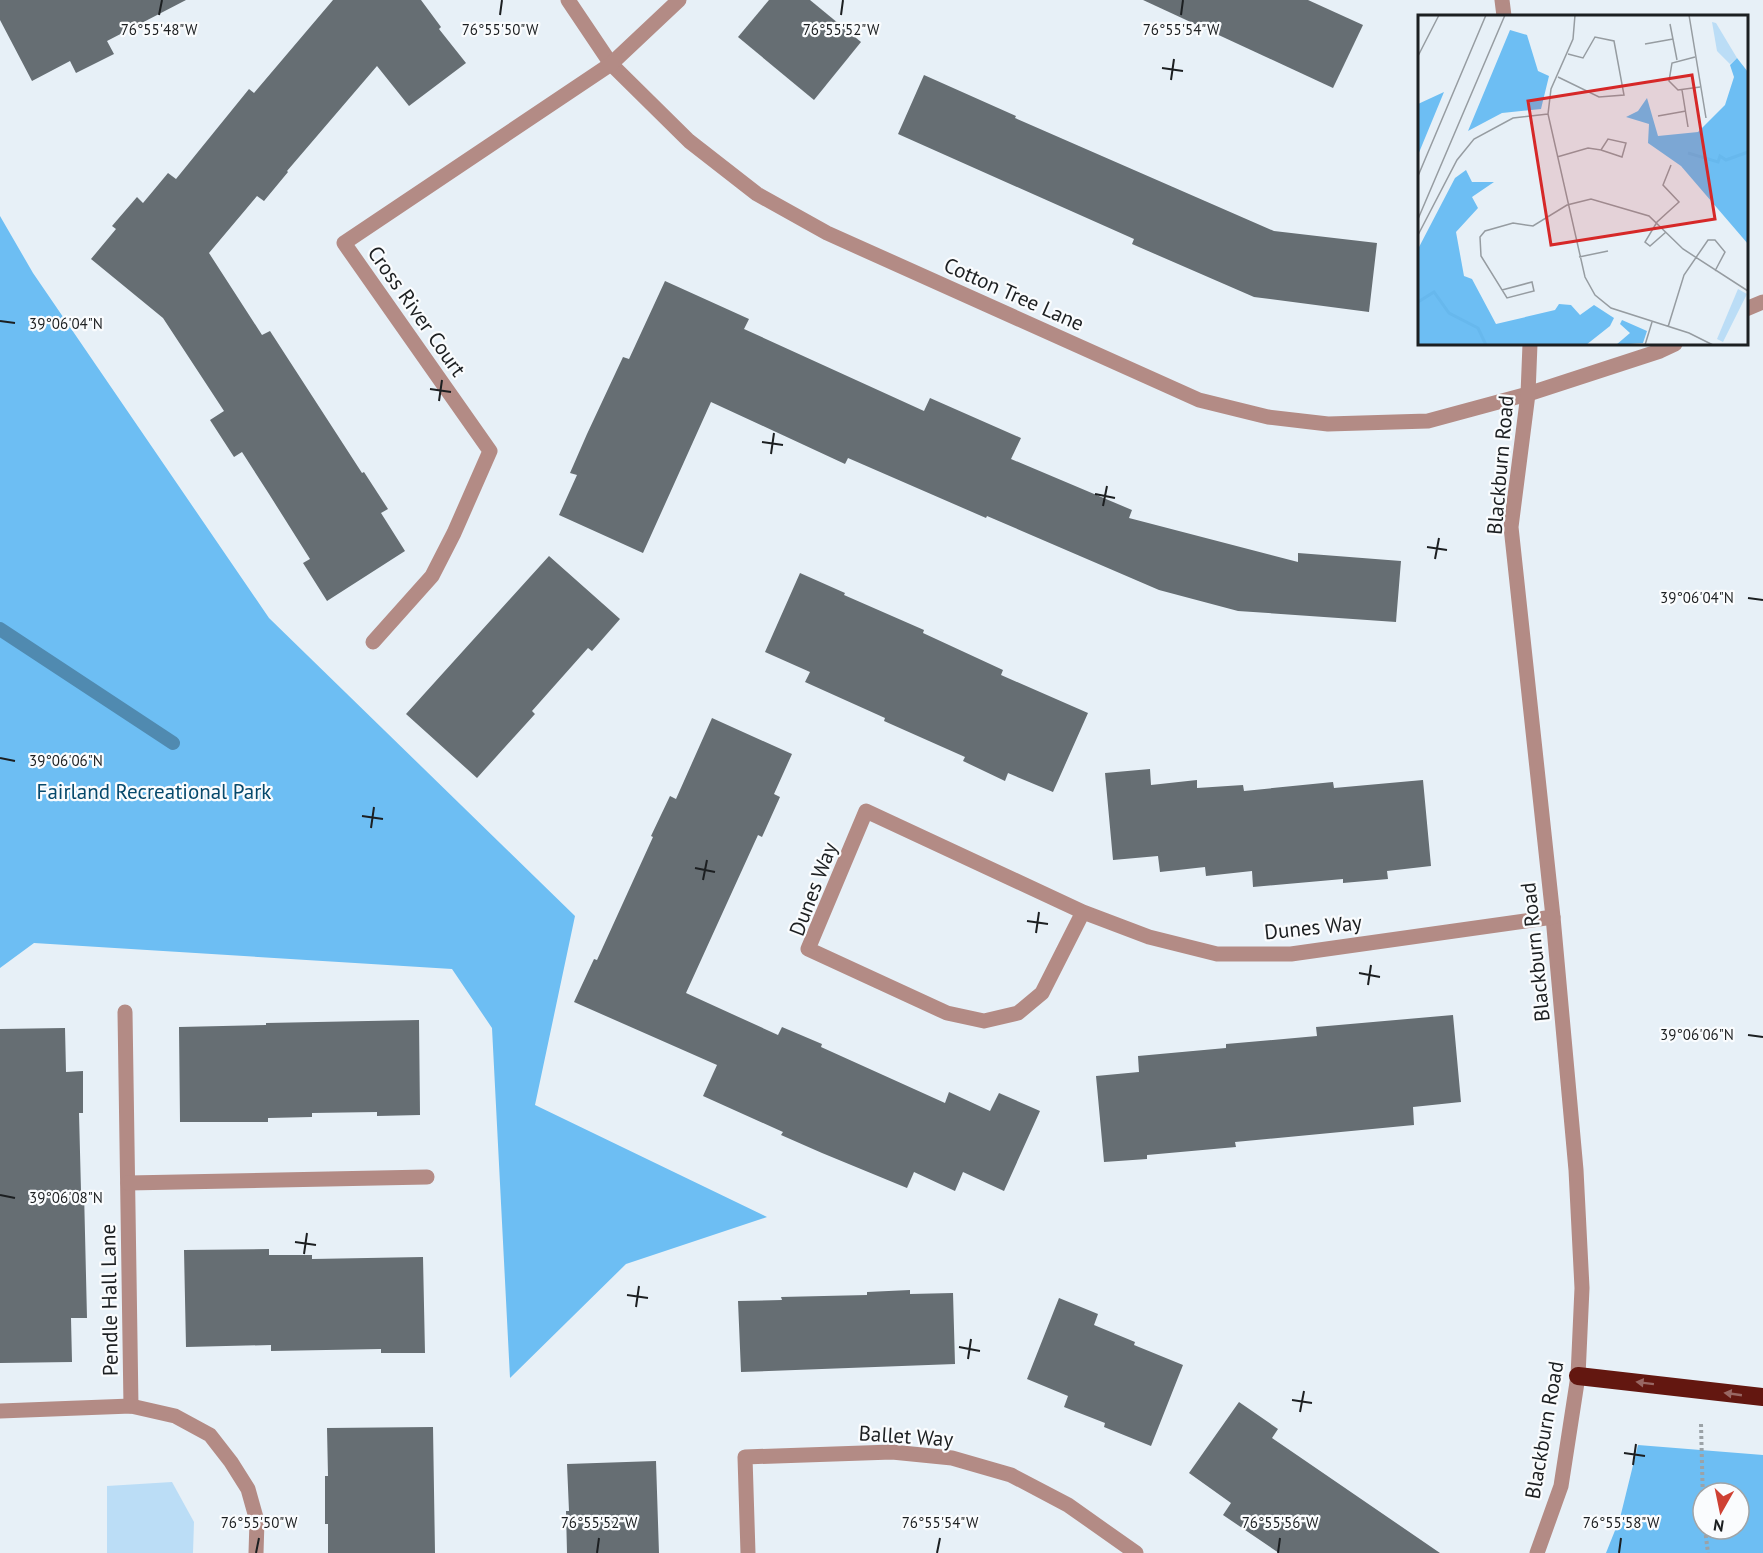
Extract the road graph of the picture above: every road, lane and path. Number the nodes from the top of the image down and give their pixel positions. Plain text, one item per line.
1 (568, 0) edge
2 (679, 0) edge
3 (1502, 0) edge
4 (1504, 15) edge
5 (611, 64) junction
6 (1763, 302) edge
7 (1748, 308) edge
8 (1530, 345) edge
9 (1673, 345) edge
10 (1528, 394) junction
11 (373, 642) dead end
12 (1083, 912) junction
13 (1553, 917) junction
14 (125, 1012) dead end
15 (427, 1177) dead end
16 (128, 1183) junction
17 (1578, 1376) junction
18 (1703, 1390) junction
19 (1763, 1397) edge
20 (131, 1406) junction
21 (0, 1411) edge
22 (1702, 1481) edge
23 (256, 1553) edge
24 (748, 1553) edge
25 (1136, 1553) edge
26 (1537, 1553) edge

1 - 5 street, Cotton Tree Lane
2 - 5 street
3 - 4 street
5 - 10 street, Cotton Tree Lane
5 - 11 street, Cross River Court
6 - 7 street
8 - 10 street, Blackburn Road
9 - 10 street, Cotton Tree Lane
10 - 13 street, Blackburn Road
12 - 12 street, Dunes Way
12 - 13 street, Dunes Way
13 - 17 street, Blackburn Road
14 - 16 street, Pendle Hall Lane
15 - 16 street
16 - 20 street, Pendle Hall Lane
18 -> 17 highway
17 - 26 street, Blackburn Road
19 -> 18 highway
18 - 22 path
20 - 21 street
20 - 23 street
24 - 25 street, Ballet Way

